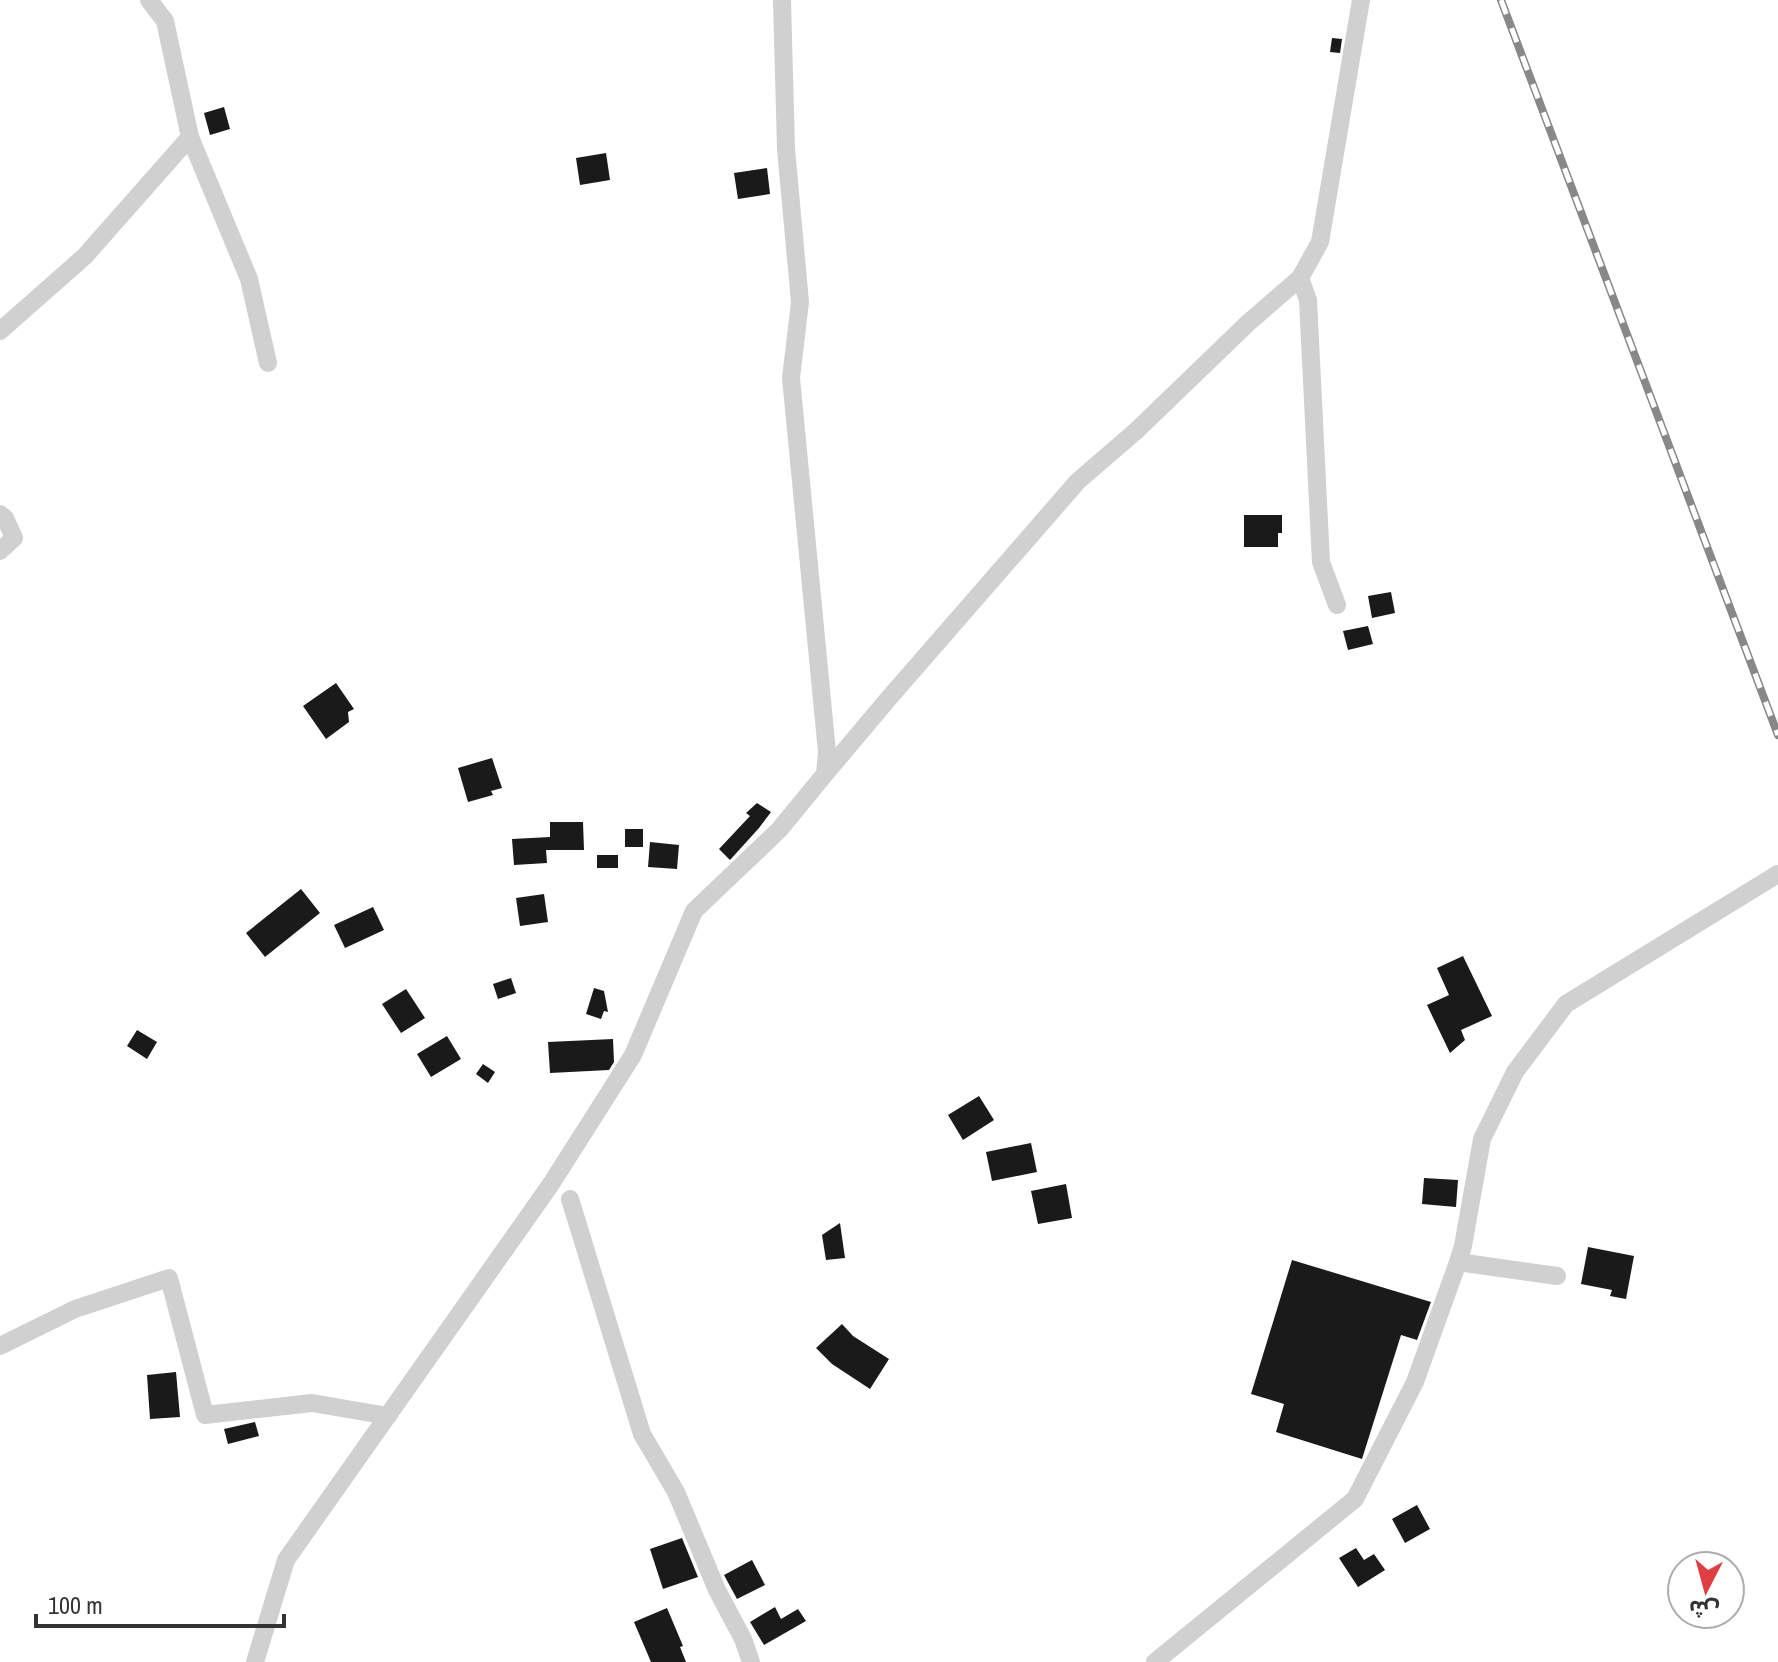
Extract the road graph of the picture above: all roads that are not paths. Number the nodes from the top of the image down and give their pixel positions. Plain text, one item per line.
1 (149, 0) edge
2 (782, 0) edge
3 (1361, 0) edge
4 (190, 137) junction
5 (1300, 278) junction
6 (0, 331) edge
7 (268, 363) dead end
8 (0, 514) edge
9 (0, 551) edge
10 (1337, 605) dead end
11 (825, 774) junction
12 (1778, 874) edge
13 (570, 1199) dead end
14 (1458, 1262) junction
15 (1557, 1276) dead end
16 (0, 1346) edge
17 (388, 1416) junction
18 (255, 1662) edge
19 (751, 1662) edge
20 (1155, 1662) edge

1 - 4 street
2 - 11 street
3 - 5 street
4 - 6 street
4 - 7 street
5 - 10 street
5 - 11 street
8 - 9 street
11 - 17 street
12 - 14 street
13 - 19 street
14 - 15 street
14 - 20 street
16 - 17 street
17 - 18 street

